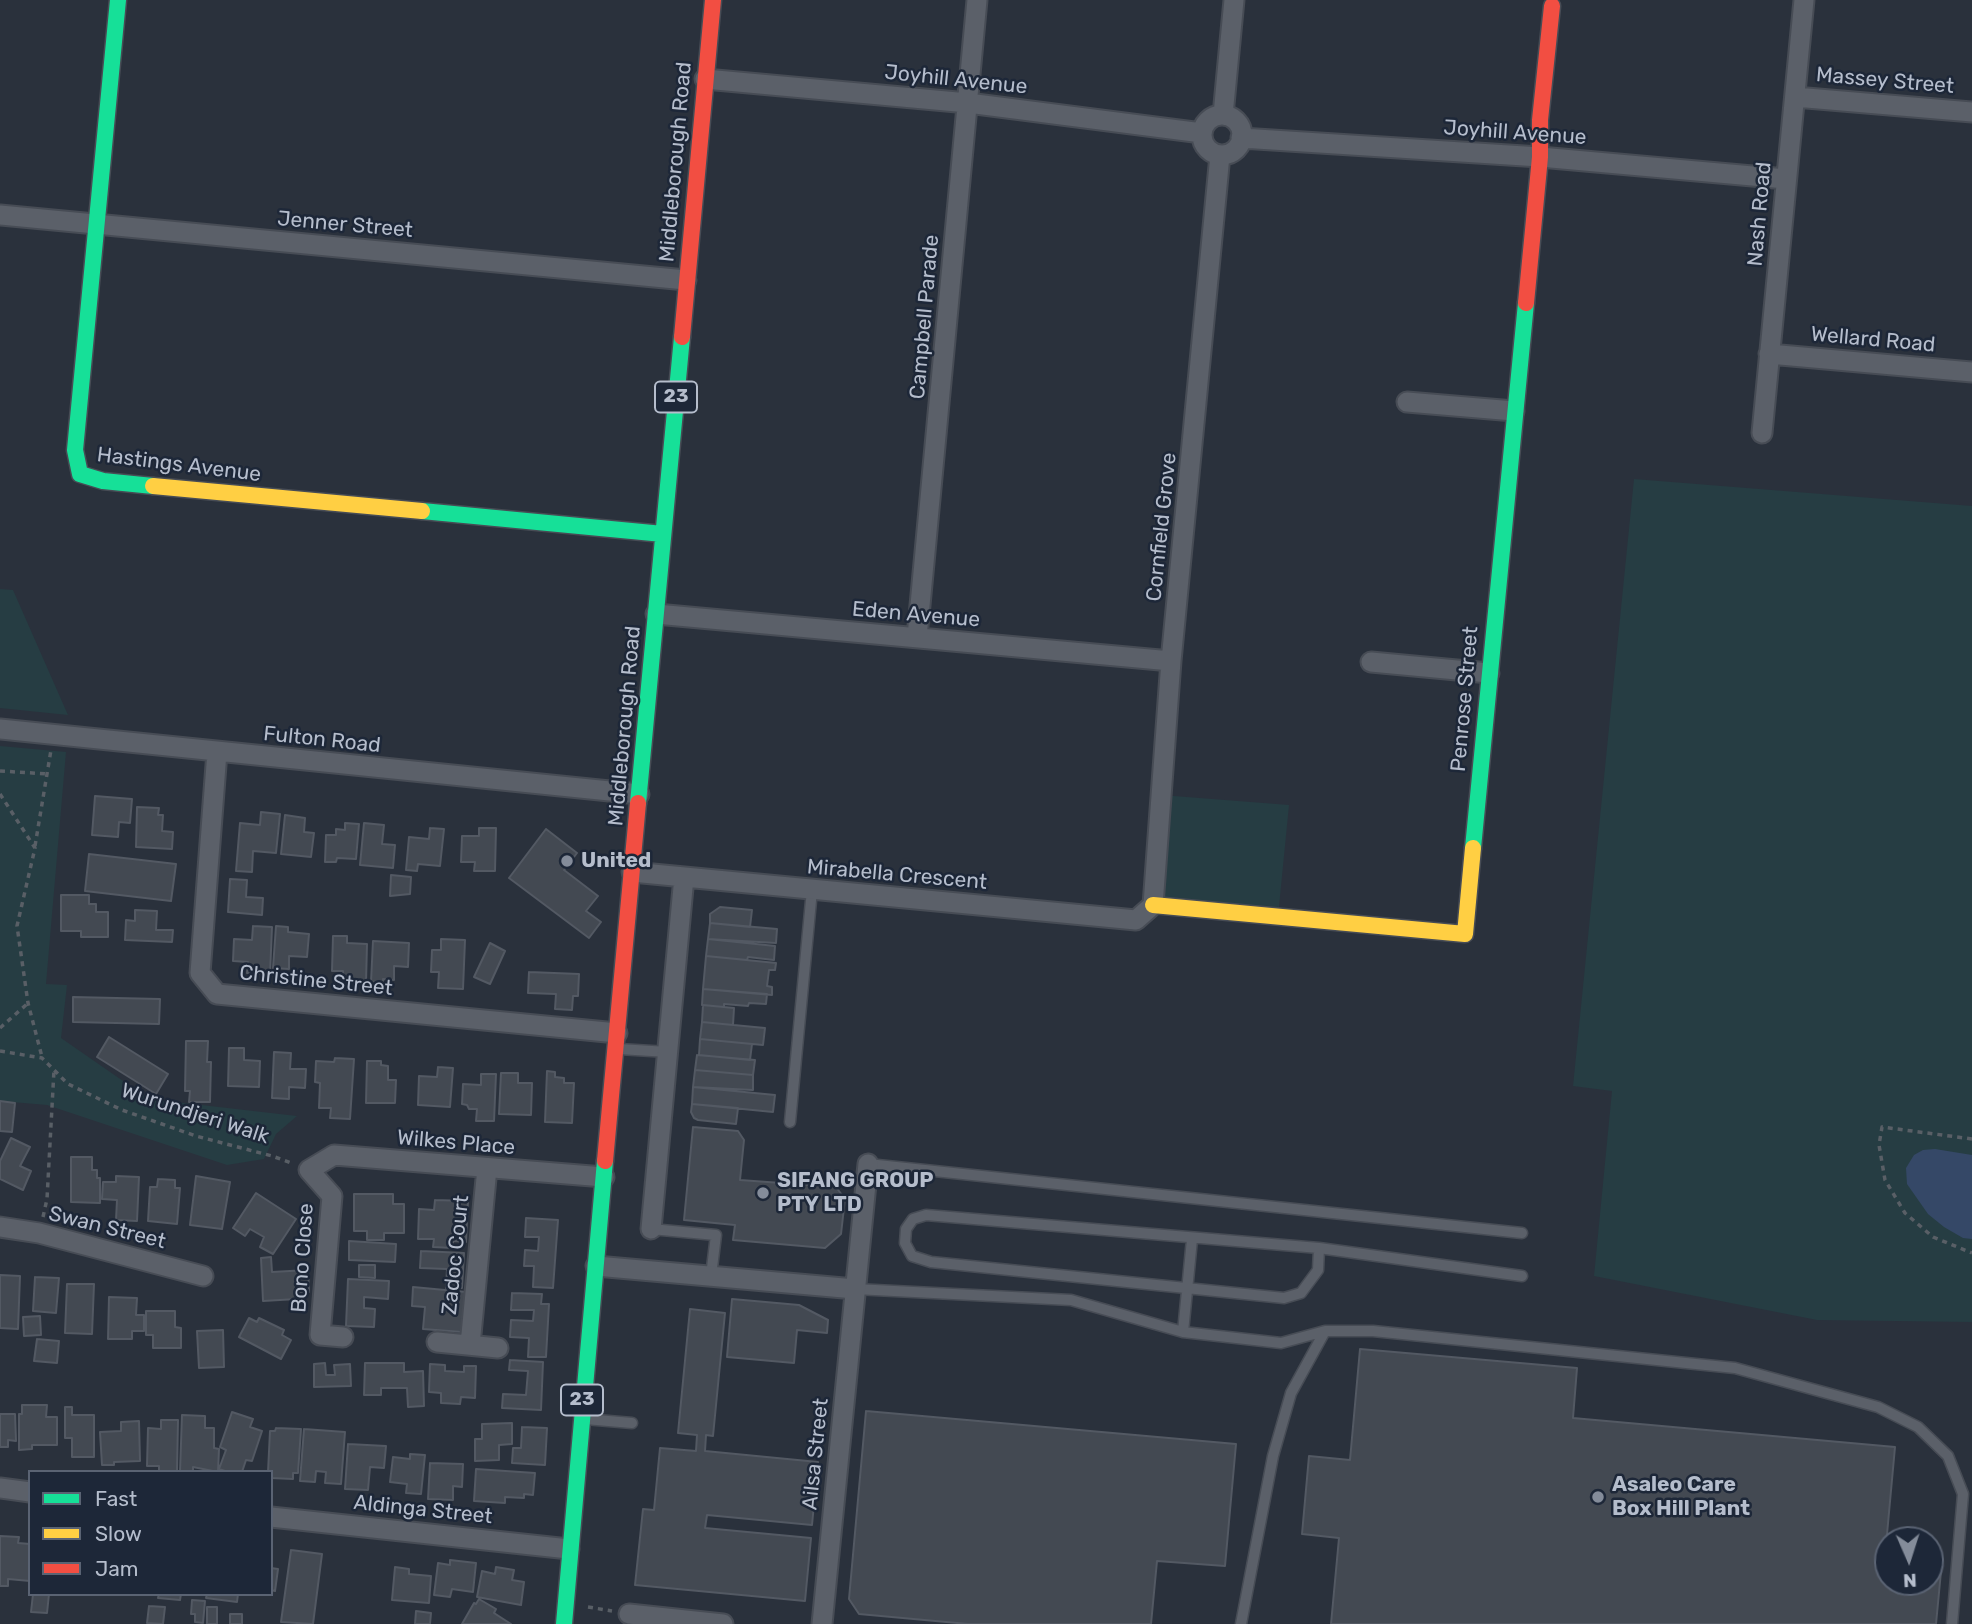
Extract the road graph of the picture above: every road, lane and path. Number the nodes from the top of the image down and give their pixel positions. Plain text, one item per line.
1 (118, 0) edge
2 (713, 0) edge
3 (977, 0) edge
4 (1234, 0) edge
5 (1804, 0) edge
6 (1552, 6) dead end
7 (705, 79) junction
8 (1795, 97) junction
9 (968, 103) junction
10 (1972, 112) edge
11 (1223, 115) junction
12 (1202, 133) junction
13 (1241, 138) junction
14 (1220, 155) junction
15 (1540, 157) junction
16 (1786, 179) junction
17 (0, 215) edge
18 (96, 224) junction
19 (686, 280) junction
20 (1769, 354) junction
21 (1972, 372) edge
22 (1407, 402) dead end
23 (1514, 411) junction
24 (1762, 433) dead end
25 (663, 534) junction
26 (656, 614) junction
27 (917, 637) junction
28 (1171, 660) junction
29 (1371, 662) dead end
30 (1489, 673) junction
31 (0, 729) edge
32 (52, 733) junction
33 (217, 752) junction
34 (0, 771) edge
35 (48, 774) junction
36 (0, 794) edge
37 (639, 794) junction
38 (35, 848) junction
39 (632, 872) junction
40 (684, 877) junction
41 (812, 890) junction
42 (1153, 905) junction
43 (28, 1003) junction
44 (0, 1028) edge
45 (616, 1041) junction
46 (0, 1051) edge
47 (668, 1052) junction
48 (42, 1058) junction
49 (54, 1070) junction
50 (790, 1122) dead end
51 (1972, 1139) edge
52 (868, 1164) joint
53 (488, 1168) junction
54 (309, 1170) junction
55 (604, 1177) junction
56 (0, 1227) edge
57 (651, 1229) joint
58 (39, 1233) junction
59 (1522, 1233) dead end
60 (1192, 1239) junction
61 (1319, 1248) junction
62 (1972, 1253) edge
63 (596, 1266) junction
64 (203, 1276) dead end
65 (711, 1276) junction
66 (1522, 1276) dead end
67 (1188, 1288) junction
68 (855, 1289) junction
69 (1325, 1331) junction
70 (1183, 1332) junction
71 (343, 1337) dead end
72 (437, 1342) dead end
73 (470, 1345) junction
74 (498, 1348) dead end
75 (581, 1419) junction
76 (632, 1423) dead end
77 (0, 1488) edge
78 (28, 1492) edge
79 (273, 1517) edge
80 (569, 1549) junction
81 (566, 1603) junction
82 (629, 1614) joint
83 (564, 1624) edge
84 (723, 1624) edge
85 (822, 1624) edge
86 (1241, 1624) edge
87 (1952, 1624) edge

1 - 18 street, Hastings Avenue
2 - 7 street, Middleborough Road / 23
3 - 9 street, Campbell Parade
4 - 11 street
5 - 8 street, Nash Road
6 - 15 street, Penrose Street
7 - 9 street, Joyhill Avenue
7 - 19 street, Middleborough Road / 23
8 - 10 street, Massey Street
8 - 16 street, Nash Road
9 - 12 street, Joyhill Avenue
9 - 27 street, Campbell Parade
11 - 12 street
11 - 13 street
12 - 14 street
13 - 14 street
13 - 15 street, Joyhill Avenue
14 - 28 street, Cornfield Grove
15 - 16 street, Joyhill Avenue
15 - 23 street, Penrose Street
16 - 20 street, Nash Road
17 - 18 street, Jenner Street
18 - 19 street, Jenner Street
18 - 25 street, Hastings Avenue
19 - 25 street, Middleborough Road / 23
20 - 21 street, Wellard Road
20 - 24 street, Nash Road
22 - 23 street
23 - 30 street, Penrose Street
25 - 26 street, Middleborough Road / 23
26 - 27 street, Eden Avenue
26 - 37 street, Middleborough Road / 23
27 - 28 street, Eden Avenue
28 - 42 street, Cornfield Grove
29 - 30 street
30 - 42 street, Penrose Street
31 - 32 street, Fulton Road
32 - 33 street, Fulton Road
32 - 35 path
33 - 37 street, Fulton Road
33 - 45 street, Christine Street
34 - 35 path
35 - 38 path
36 - 38 path
37 - 39 street, Middleborough Road / 23
38 - 43 path
39 - 40 street, Mirabella Crescent
39 - 45 street, Middleborough Road / 23
40 - 41 street, Mirabella Crescent
40 - 47 street
41 - 42 street, Mirabella Crescent
41 - 50 lane
43 - 44 path
43 - 48 path
45 - 47 lane
45 - 55 street, Middleborough Road / 23
46 - 48 path
47 - 57 street
48 - 49 path, Wurundjeri Walk
49 - 54 path, Wurundjeri Walk
49 - 58 path
51 - 62 path
52 - 59 lane
52 - 68 street, Ailsa Street
53 - 54 street, Wilkes Place
53 - 55 street, Wilkes Place
53 - 73 street, Zadoc Court
54 - 71 street, Bono Close
55 - 63 street, Middleborough Road / 23
56 - 58 street, Swan Street
57 - 65 lane
58 - 64 street, Swan Street
60 - 61 lane
60 - 67 lane
60 - 67 lane
61 - 66 lane
61 - 67 lane
63 - 65 street
63 - 75 street, Middleborough Road / 23
65 - 68 street
67 - 70 lane
68 - 70 lane
68 - 85 street, Ailsa Street
69 - 70 lane
69 - 86 lane
69 - 87 lane
72 - 73 street, Zadoc Court
73 - 74 street, Zadoc Court
75 - 76 lane
75 - 80 street, Middleborough Road / 23
77 - 78 street
79 - 80 street, Aldinga Street
80 - 81 street, Middleborough Road / 23
81 - 82 path
81 - 83 street, Middleborough Road / 23
82 - 84 street

